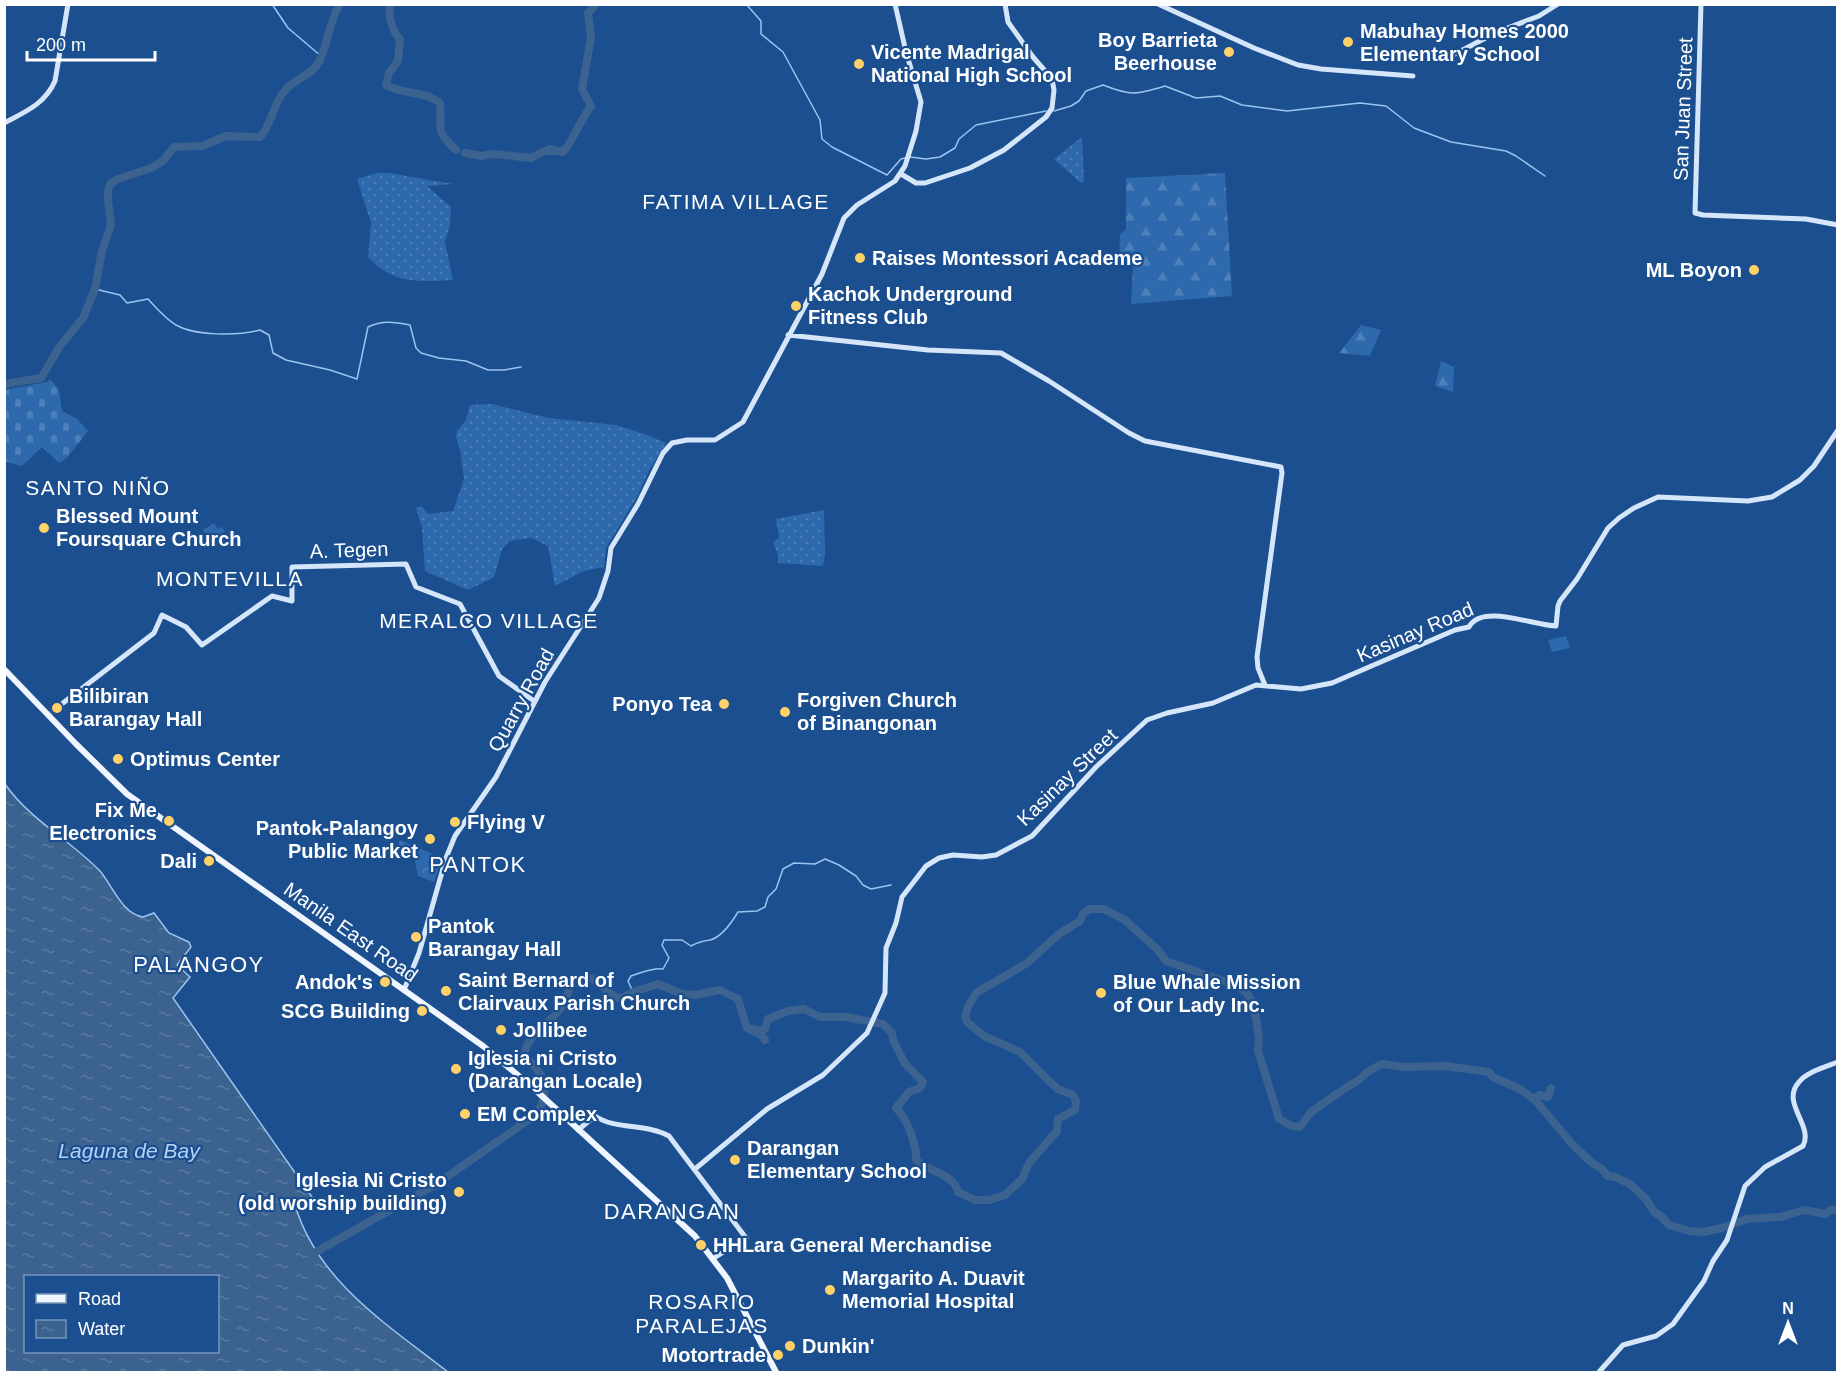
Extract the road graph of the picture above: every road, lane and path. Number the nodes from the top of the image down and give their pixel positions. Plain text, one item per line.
1 (68, 4) edge
2 (896, 4) edge
3 (1005, 4) edge
4 (1158, 4) edge
5 (1558, 4) edge
6 (1701, 4) edge
7 (1455, 54) dead end
8 (1413, 76) dead end
9 (4, 123) edge
10 (901, 174) junction
11 (1838, 225) edge
12 (788, 335) junction
13 (1838, 430) edge
14 (4, 669) edge
15 (1265, 685) junction
16 (534, 701) junction
17 (63, 703) tunnel mouth
18 (404, 990) junction
19 (1838, 1062) edge
20 (578, 1130) junction
21 (695, 1169) junction
22 (714, 1258) junction
23 (776, 1372) edge
24 (1599, 1372) edge

1 - 9 street
2 - 10 street, Quarry Road
3 - 10 street
4 - 8 street
5 - 7 street
6 - 11 street, San Juan Street
10 - 12 street, Quarry Road
12 - 15 street
12 - 16 street, Quarry Road
13 - 15 street, Kasinay Road
14 - 18 main road, Manila East Road
15 - 21 street, Kasinay Street
16 - 17 street, A. Tegen
16 - 18 street, Quarry Road
18 - 20 main road, Manila East Road
19 - 24 street
20 - 21 street
20 - 22 main road, Manila East Road
21 - 22 street
22 - 23 main road, Manila East Road

